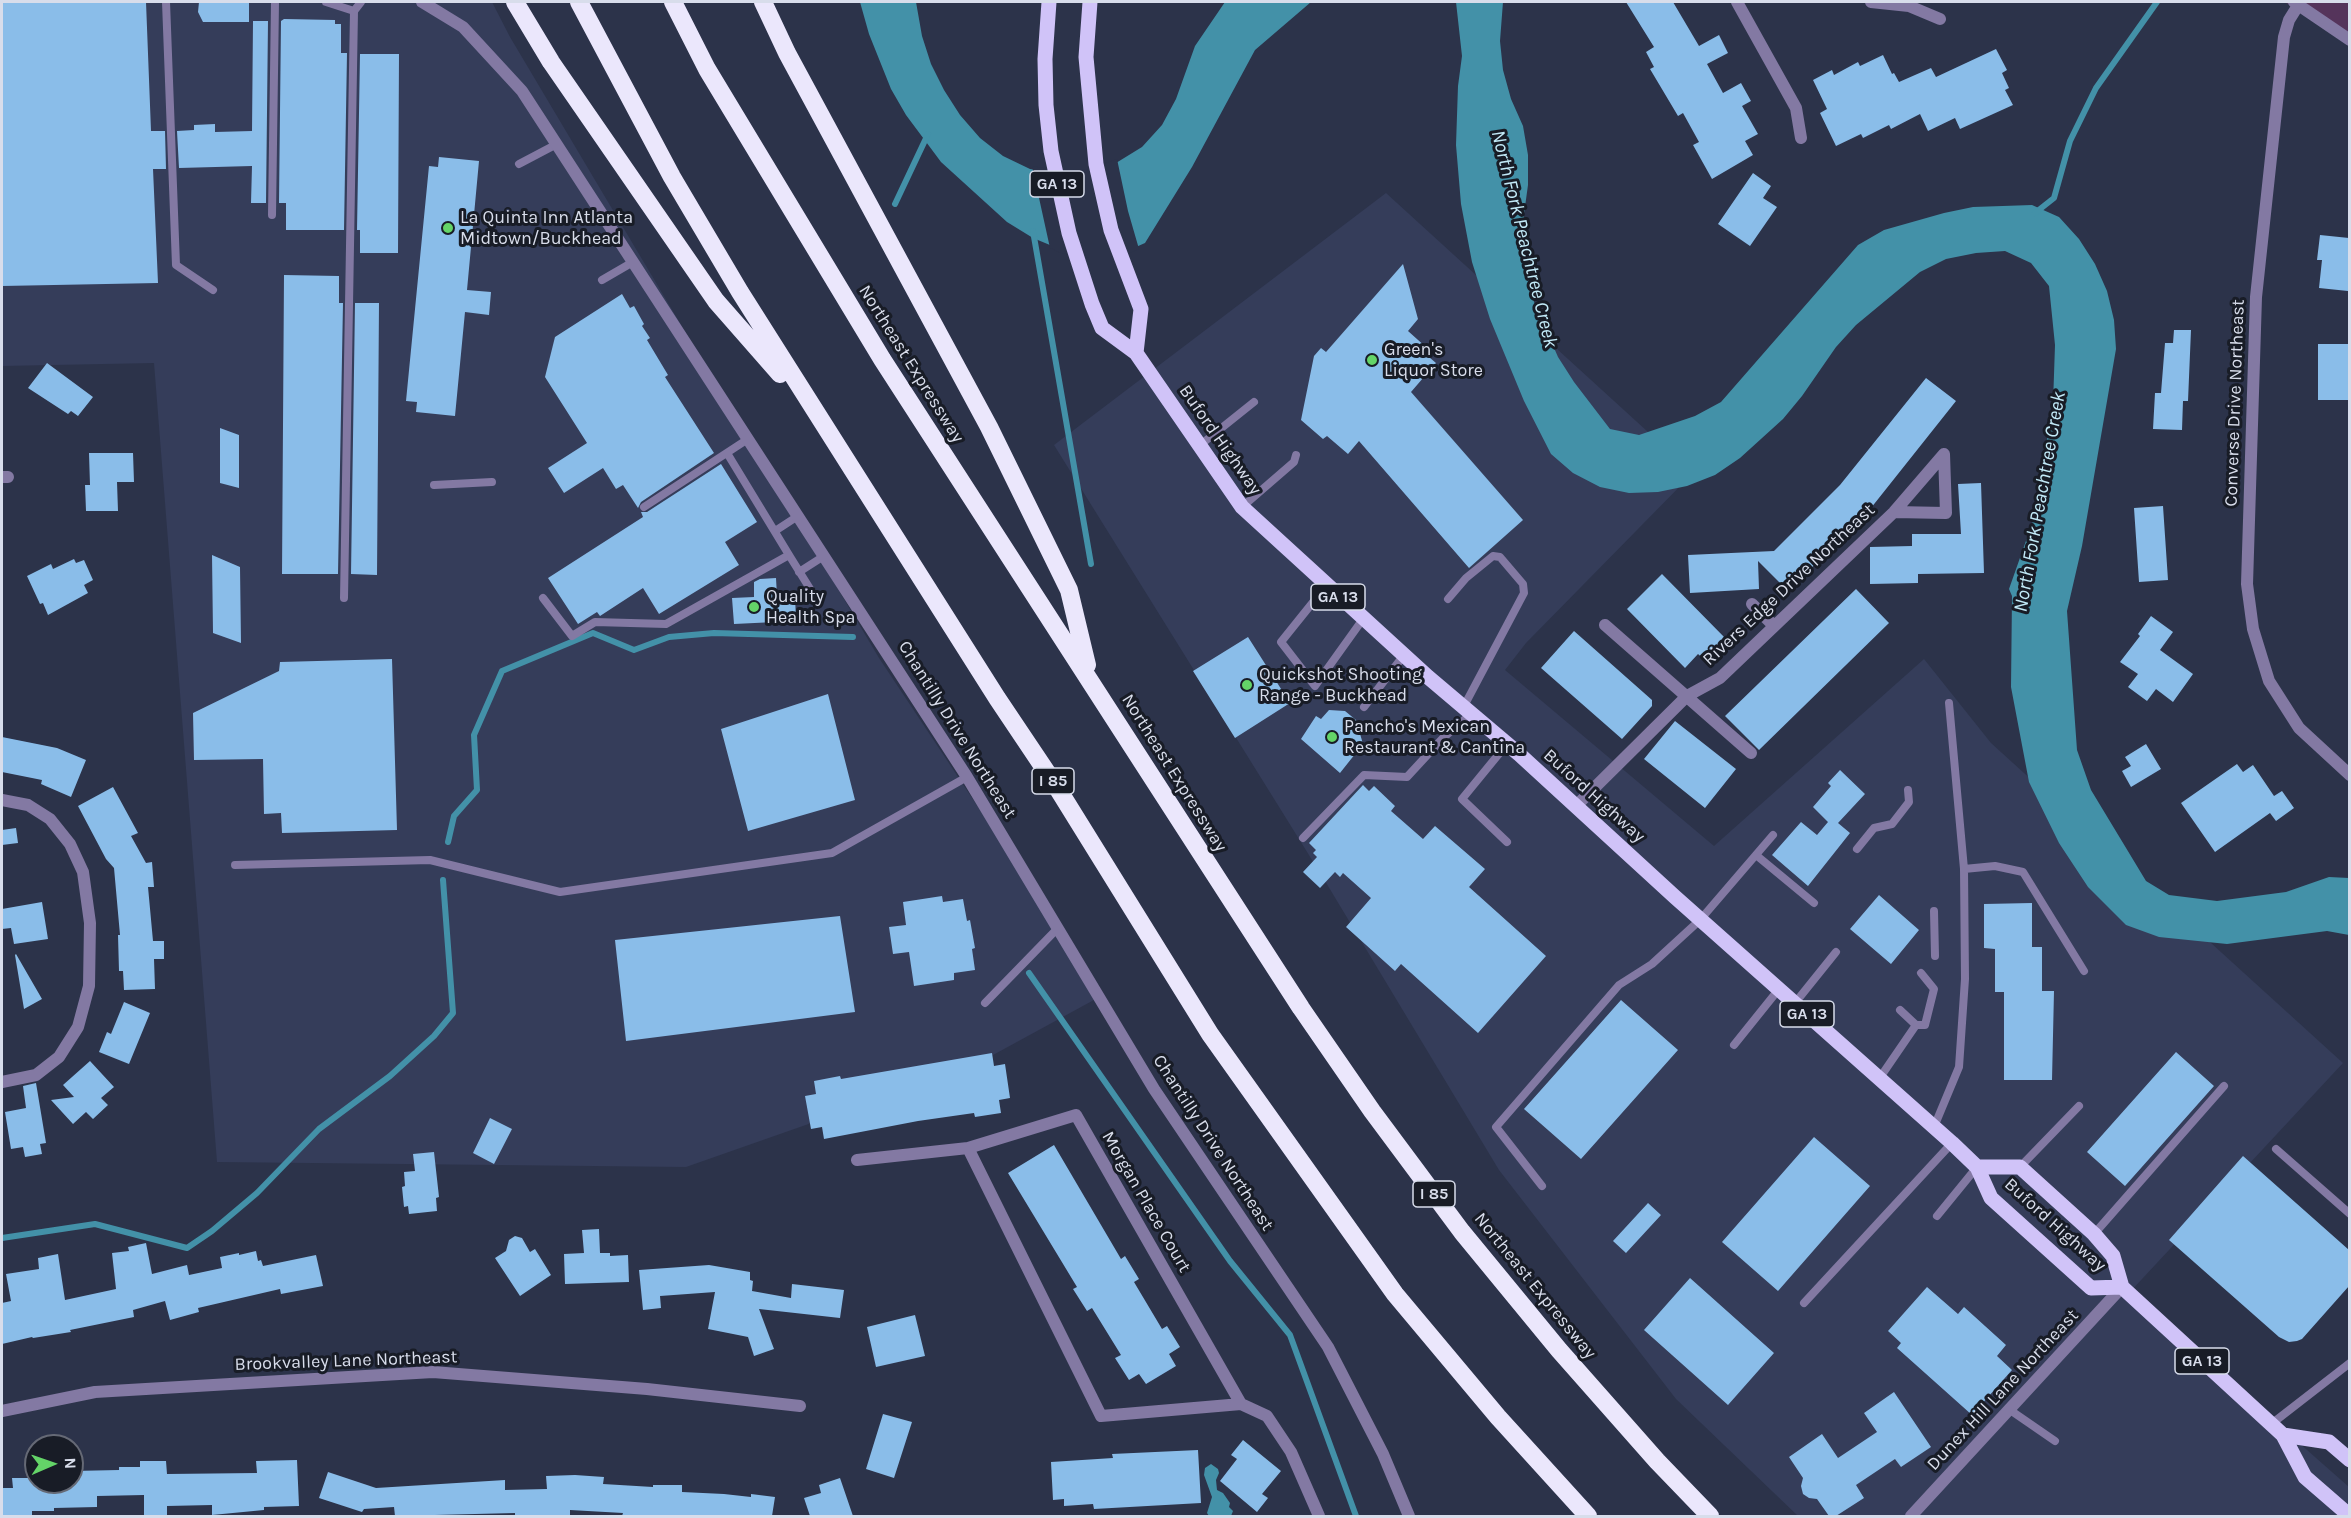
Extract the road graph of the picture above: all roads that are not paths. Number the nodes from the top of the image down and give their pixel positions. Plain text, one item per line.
1 (166, 2) edge
2 (276, 2) edge
3 (327, 2) edge
4 (361, 2) edge
5 (422, 2) edge
6 (515, 2) edge
7 (579, 2) edge
8 (673, 2) edge
9 (762, 2) edge
10 (1048, 2) edge
11 (1090, 2) edge
12 (1737, 2) edge
13 (1870, 2) edge
14 (2296, 3) edge
15 (354, 11) junction
16 (1940, 19) dead end
17 (2349, 40) edge
18 (1801, 138) dead end
19 (557, 144) junction
20 (519, 164) dead end
21 (272, 215) dead end
22 (633, 262) junction
23 (602, 280) dead end
24 (213, 290) dead end
25 (1136, 353) junction
26 (1254, 402) dead end
27 (818, 418) junction
28 (748, 439) junction
29 (1198, 446) junction
30 (727, 453) junction
31 (1296, 455) dead end
32 (492, 482) dead end
33 (434, 485) dead end
34 (644, 507) dead end
35 (1242, 507) junction
36 (1894, 512) junction
37 (798, 516) junction
38 (775, 531) junction
39 (789, 555) junction
40 (824, 556) junction
41 (799, 572) junction
42 (1326, 586) junction
43 (543, 597) dead end
44 (344, 598) dead end
45 (1448, 599) dead end
46 (817, 600) dead end
47 (1752, 604) dead end
48 (1363, 619) junction
49 (1605, 625) dead end
50 (1774, 626) junction
51 (1404, 655) junction
52 (1090, 679) junction
53 (1687, 696) junction
54 (1949, 702) dead end
55 (1364, 707) dead end
56 (1467, 711) junction
57 (1507, 744) junction
58 (1751, 753) dead end
59 (2349, 775) edge
60 (967, 777) junction
61 (1908, 789) dead end
62 (2, 800) edge
63 (1576, 806) junction
64 (1773, 835) dead end
65 (1303, 838) dead end
66 (1508, 842) dead end
67 (1857, 849) dead end
68 (1756, 855) junction
69 (235, 865) dead end
70 (1964, 869) junction
71 (1814, 903) dead end
72 (1934, 911) dead end
73 (1700, 920) junction
74 (1058, 928) junction
75 (1836, 952) dead end
76 (1935, 956) dead end
77 (2084, 971) dead end
78 (1921, 973) dead end
79 (1779, 989) junction
80 (985, 1003) dead end
81 (1795, 1004) junction
82 (1900, 1010) dead end
83 (1916, 1025) junction
84 (1734, 1046) dead end
85 (1879, 1079) junction
86 (2, 1082) edge
87 (2224, 1086) dead end
88 (2079, 1106) dead end
89 (1934, 1127) junction
90 (1952, 1143) junction
91 (968, 1148) junction
92 (2277, 1149) dead end
93 (856, 1160) dead end
94 (1977, 1167) junction
95 (2020, 1167) junction
96 (1542, 1186) dead end
97 (2349, 1214) edge
98 (1937, 1216) dead end
99 (2094, 1234) junction
100 (2122, 1287) junction
101 (1804, 1303) dead end
102 (2349, 1363) edge
103 (1241, 1404) junction
104 (800, 1406) dead end
105 (2010, 1410) junction
106 (2, 1411) edge
107 (2270, 1425) junction
108 (2283, 1435) junction
109 (2055, 1441) dead end
110 (2349, 1460) edge
111 (2344, 1515) edge
112 (1319, 1516) edge
113 (1409, 1516) edge
114 (1588, 1516) edge
115 (1710, 1516) edge
116 (1911, 1516) edge

1 - 24 lane
2 - 21 lane
3 - 15 lane
4 - 15 lane
5 - 19 street, Chantilly Drive Northeast
6 - 27 highway
7 - 27 highway, I 85
8 - 52 highway, Northeast Expressway / I 85
9 - 52 highway
10 - 25 main road, Buford Highway / GA 13
11 - 25 main road, GA 13
12 - 18 street
13 - 16 street
14 - 17 street
14 - 59 street, Converse Drive Northeast
15 - 44 lane
19 - 20 lane
19 - 22 street, Chantilly Drive Northeast
22 - 23 lane
22 - 28 street, Chantilly Drive Northeast
25 - 29 main road, Buford Highway / GA 13
26 - 29 lane
27 - 114 highway, I 85
28 - 30 lane
28 - 37 street, Chantilly Drive Northeast
29 - 35 main road, Buford Highway / GA 13
30 - 34 lane
30 - 38 lane
31 - 35 lane
32 - 33 lane
35 - 42 main road, Buford Highway / GA 13
36 - 36 street, Rivers Edge Drive Northeast
36 - 50 street, Rivers Edge Drive Northeast
37 - 38 lane
37 - 40 street, Chantilly Drive Northeast
38 - 39 lane
39 - 41 lane
39 - 43 lane
40 - 41 lane
40 - 60 street, Chantilly Drive Northeast
41 - 46 lane
42 - 48 main road, Buford Highway / GA 13
42 - 48 lane
45 - 56 lane
47 - 50 street
48 - 51 main road, Buford Highway / GA 13
49 - 53 street
50 - 53 street, Rivers Edge Drive Northeast
51 - 55 lane
51 - 56 main road, Buford Highway / GA 13
52 - 115 highway, Northeast Expressway / I 85
53 - 58 street
53 - 63 street, Rivers Edge Drive Northeast
54 - 70 lane
56 - 57 main road, Buford Highway / GA 13
56 - 65 lane
57 - 63 main road, Buford Highway / GA 13
57 - 66 lane
60 - 69 lane
60 - 74 street, Chantilly Drive Northeast
61 - 67 lane
62 - 86 street
63 - 73 main road, Buford Highway / GA 13
64 - 68 lane
68 - 71 lane
68 - 73 lane
70 - 77 lane
70 - 89 lane
72 - 76 lane
73 - 79 main road, Buford Highway / GA 13
73 - 96 lane
74 - 80 lane
74 - 113 street, Chantilly Drive Northeast
75 - 81 lane
78 - 83 lane
79 - 81 main road, Buford Highway / GA 13
79 - 84 lane
81 - 85 main road, Buford Highway / GA 13
82 - 83 lane
83 - 85 lane
85 - 89 main road, Buford Highway / GA 13
87 - 99 lane
88 - 95 lane
89 - 90 main road, Buford Highway / GA 13
90 - 94 main road, Buford Highway / GA 13
90 - 101 lane
91 - 93 street, Morgan Place Court
91 - 103 street
91 - 103 street, Morgan Place Court
92 - 97 lane
94 - 95 main road, Buford Highway
94 - 98 lane
94 - 100 main road, Buford Highway / GA 13
95 - 99 main road, Buford Highway
99 - 100 main road, Buford Highway
100 - 105 street, Dunex Hill Lane Northeast
100 - 107 main road, Buford Highway / GA 13
102 - 107 lane
103 - 112 street
104 - 106 street, Brookvalley Lane Northeast
105 - 109 lane
105 - 116 street, Dunex Hill Lane Northeast
107 - 108 main road, Buford Highway / GA 13
108 - 110 main road, Buford Highway / GA 13
108 - 111 main road, Buford Highway / GA 13

